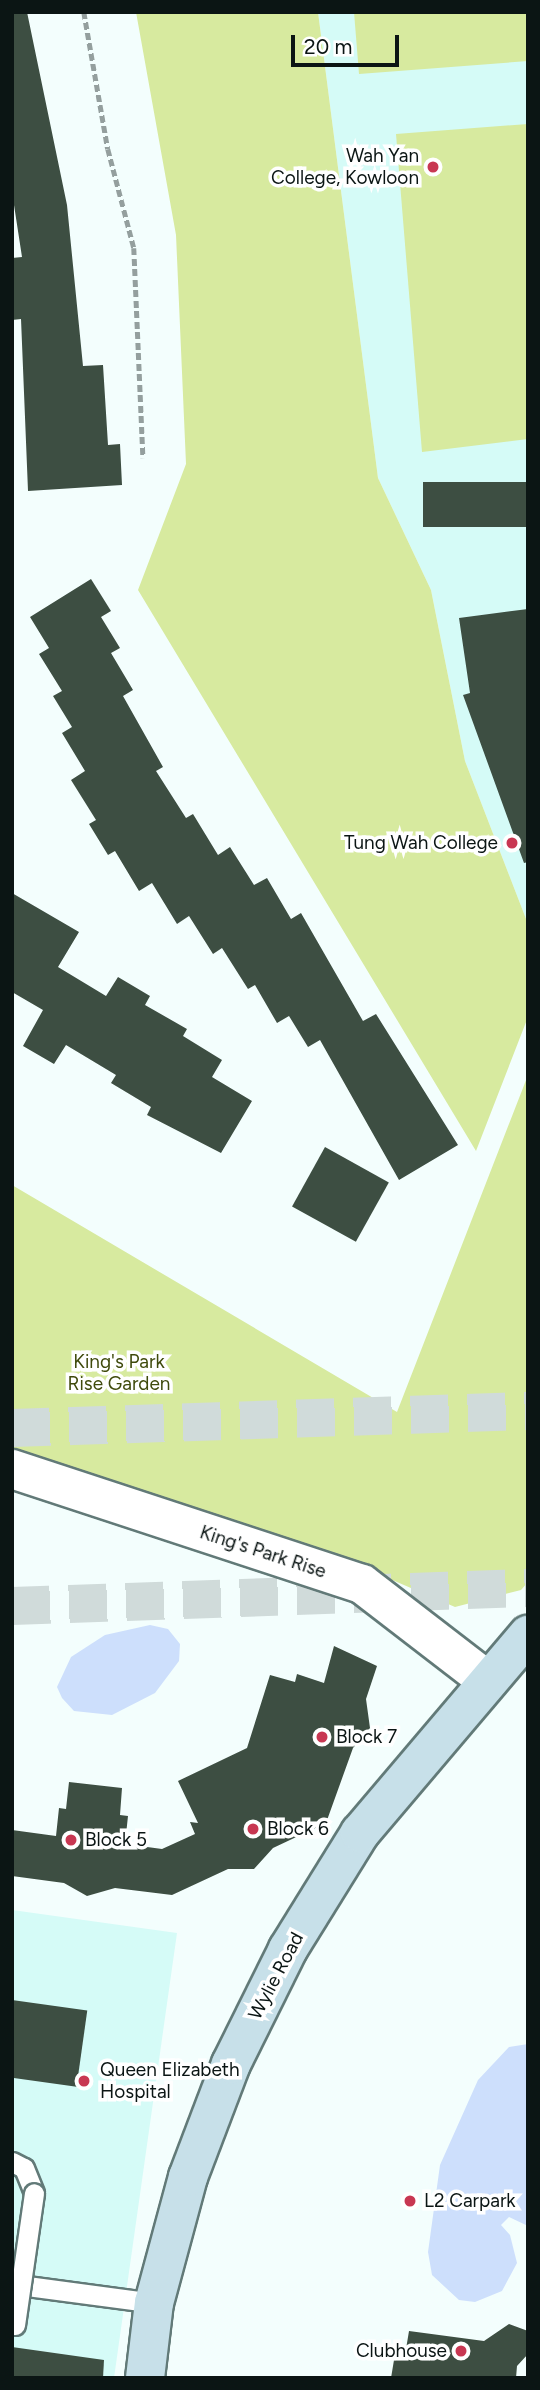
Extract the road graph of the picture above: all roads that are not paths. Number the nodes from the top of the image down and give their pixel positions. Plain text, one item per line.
1 (12, 1469) edge
2 (528, 1635) edge
3 (488, 1681) junction
4 (12, 2162) edge
5 (12, 2284) edge
6 (154, 2302) junction
7 (15, 2325) dead end
8 (145, 2378) edge

1 - 3 street, King's Park Rise
2 - 3 street, Wylie Road
3 - 6 street, Wylie Road
4 - 7 lane, bridge
5 - 6 lane
6 - 8 street, Wylie Road

